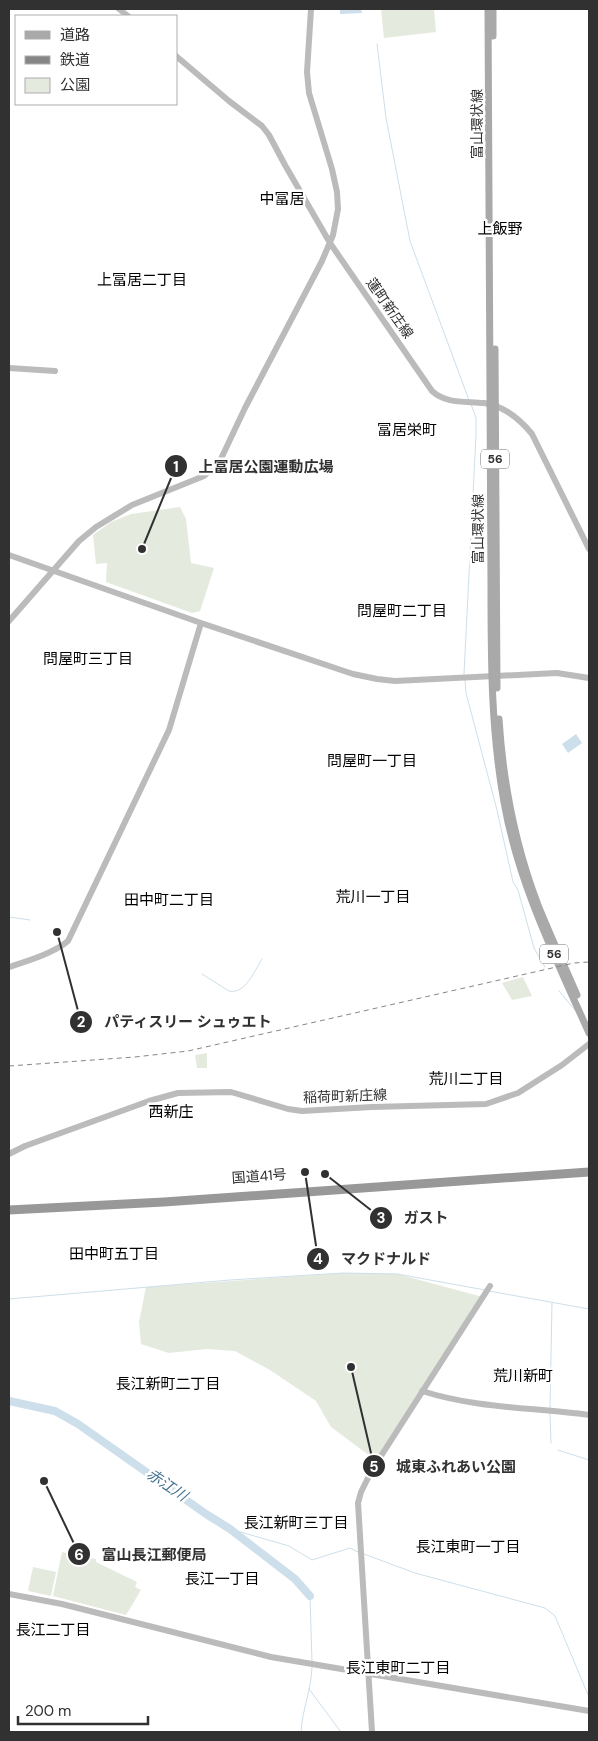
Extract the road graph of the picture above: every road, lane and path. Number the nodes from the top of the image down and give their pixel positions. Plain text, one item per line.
1 (312, 9) edge
2 (488, 9) edge
3 (493, 9) edge
4 (178, 58) edge
5 (330, 243) junction
6 (9, 368) edge
7 (56, 371) dead end
8 (493, 405) junction
9 (589, 549) edge
10 (9, 555) edge
11 (52, 570) junction
12 (9, 621) edge
13 (201, 623) junction
14 (494, 677) junction
15 (589, 678) edge
16 (9, 967) edge
17 (577, 1001) junction
18 (589, 1022) edge
19 (589, 1033) edge
20 (589, 1044) edge
21 (9, 1154) edge
22 (589, 1167) edge
23 (589, 1172) edge
24 (20, 1209) junction
25 (9, 1210) edge
26 (490, 1286) dead end
27 (422, 1390) junction
28 (589, 1415) edge
29 (9, 1594) edge
30 (369, 1674) junction
31 (589, 1711) edge
32 (372, 1732) edge

1 - 5 street
2 - 8 main road, 富山環状線 / 56
3 - 8 main road, 富山環状線 / 56
4 - 5 street, 蓮町新庄線
5 - 8 street, 蓮町新庄線
5 - 11 street
6 - 7 street
8 - 9 street, 蓮町新庄線
8 - 14 main road, 富山環状線 / 56
10 - 11 street
11 - 12 street
11 - 13 street
13 - 14 street
13 - 16 street
14 - 15 street
14 - 17 main road, 富山環状線 / 56
17 - 18 main road, 富山環状線 / 56
17 - 19 main road, 富山環状線 / 56
20 - 21 street, 稲荷町新庄線
22 - 24 highway, 国道41号
23 - 24 highway, 国道41号
24 - 25 highway, 国道41号
26 - 27 street
27 - 28 street
27 - 30 street
29 - 30 street
30 - 31 street
30 - 32 street

